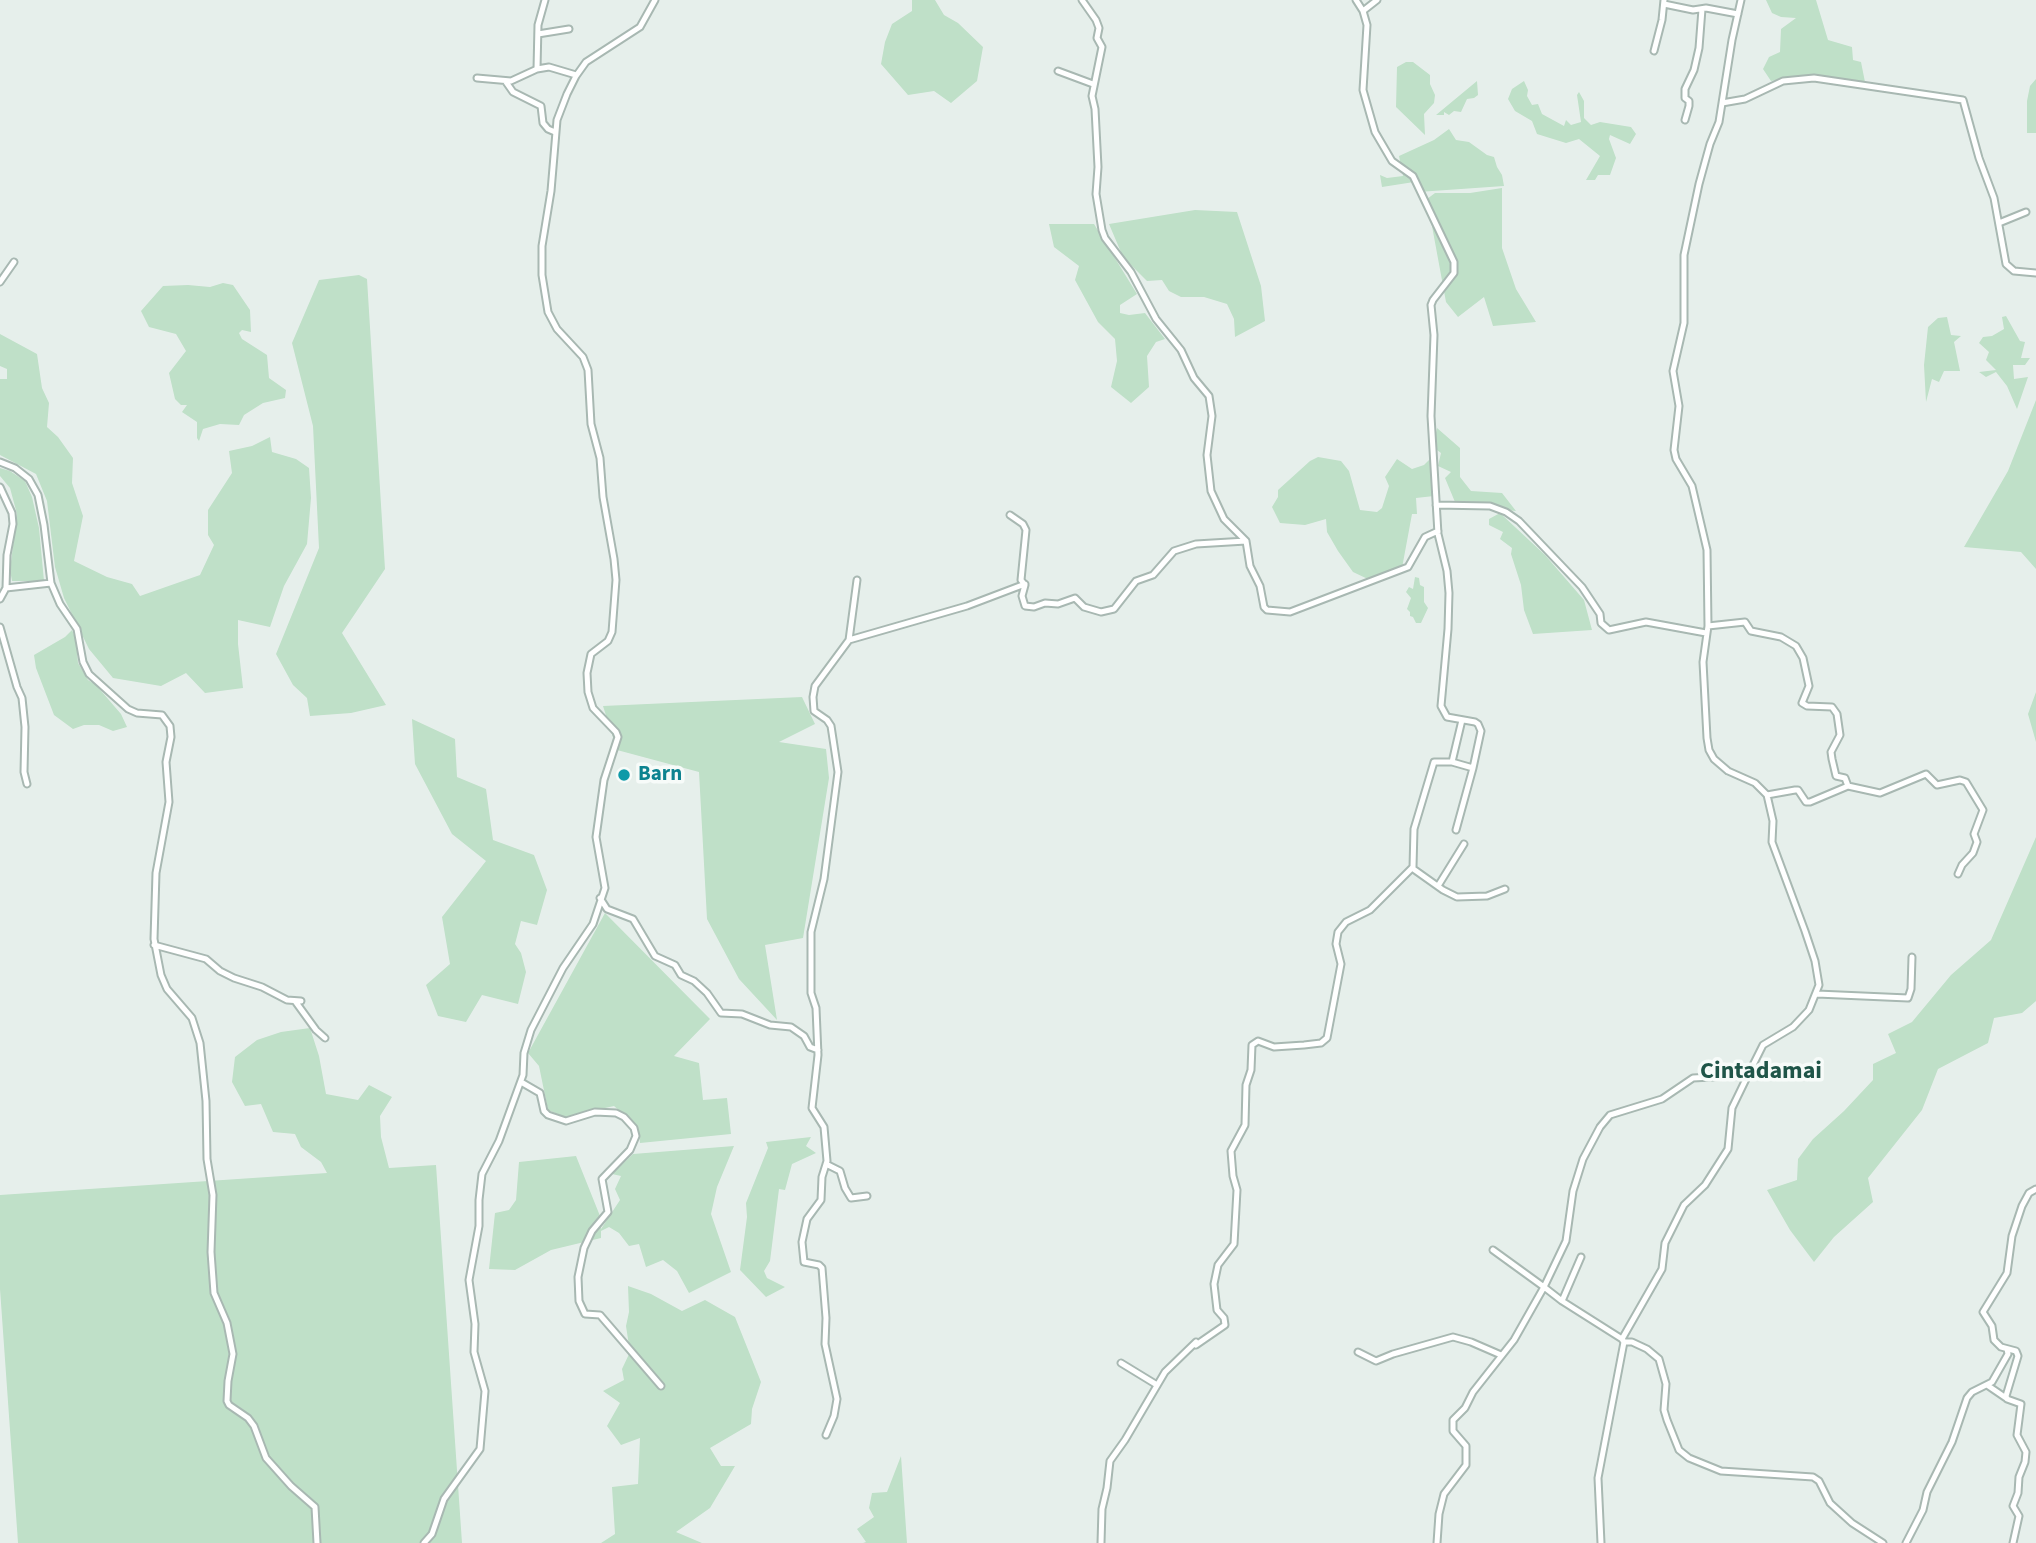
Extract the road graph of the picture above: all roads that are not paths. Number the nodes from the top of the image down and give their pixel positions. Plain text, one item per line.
1 (545, 0) edge
2 (655, 0) edge
3 (1082, 0) edge
4 (1356, 0) edge
5 (1377, 0) edge
6 (1741, 0) edge
7 (1664, 2) edge
8 (1702, 9) junction
9 (1363, 11) junction
10 (1738, 15) junction
11 (569, 29) dead end
12 (538, 34) junction
13 (1654, 51) dead end
14 (537, 69) junction
15 (1058, 71) dead end
16 (576, 75) junction
17 (477, 78) dead end
18 (506, 82) junction
19 (1093, 85) junction
20 (1722, 103) junction
21 (1685, 120) dead end
22 (555, 132) junction
23 (2026, 212) dead end
24 (1999, 223) junction
25 (14, 262) dead end
26 (2036, 273) edge
27 (0, 282) edge
28 (0, 462) edge
29 (0, 486) edge
30 (1436, 505) junction
31 (1010, 515) dead end
32 (1438, 531) junction
33 (1246, 541) junction
34 (857, 580) dead end
35 (51, 583) junction
36 (1025, 584) junction
37 (6, 588) junction
38 (0, 599) edge
39 (1708, 626) junction
40 (0, 627) edge
41 (1706, 633) junction
42 (849, 640) junction
43 (1461, 720) junction
44 (1452, 762) junction
45 (1473, 768) junction
46 (27, 783) dead end
47 (1847, 786) junction
48 (1767, 795) junction
49 (1456, 830) dead end
50 (1464, 844) dead end
51 (1412, 868) junction
52 (1958, 874) dead end
53 (1438, 886) junction
54 (1506, 889) dead end
55 (600, 898) junction
56 (155, 945) junction
57 (1912, 957) dead end
58 (1817, 994) junction
59 (325, 1038) dead end
60 (818, 1050) junction
61 (1748, 1075) junction
62 (521, 1082) junction
63 (826, 1164) junction
64 (2036, 1189) edge
65 (867, 1196) dead end
66 (1493, 1250) dead end
67 (1581, 1257) dead end
68 (1544, 1287) junction
69 (1562, 1301) junction
70 (1623, 1341) junction
71 (2001, 1346) junction
72 (1358, 1352) dead end
73 (1501, 1355) junction
74 (1121, 1363) dead end
75 (1157, 1385) junction
76 (1987, 1385) junction
77 (661, 1386) dead end
78 (2006, 1398) junction
79 (826, 1435) dead end
80 (317, 1543) edge
81 (424, 1543) edge
82 (1101, 1543) edge
83 (1437, 1543) edge
84 (1601, 1543) edge
85 (1883, 1543) edge
86 (1906, 1543) edge
87 (2013, 1543) edge

1 - 12 street
2 - 16 street
3 - 19 street
4 - 9 street
5 - 9 street
6 - 10 street
7 - 8 street
7 - 13 street
8 - 10 street
8 - 21 street
9 - 30 street
10 - 20 street
11 - 12 street
12 - 14 street
14 - 16 street
14 - 18 street
15 - 19 street
16 - 22 street
17 - 18 street
18 - 22 street
19 - 33 street
20 - 24 street
20 - 39 street
22 - 55 street
23 - 24 street
24 - 26 street
25 - 27 street
28 - 35 street
29 - 37 street
30 - 32 street
30 - 41 street
31 - 36 street
32 - 33 street
32 - 43 street
33 - 36 street
34 - 42 street
35 - 37 street
35 - 56 street
36 - 42 street
37 - 38 street
39 - 41 street
39 - 47 street
40 - 46 street
41 - 48 street
42 - 60 street
43 - 44 street
43 - 45 street
44 - 45 street
44 - 51 street
45 - 49 street
47 - 48 street
47 - 52 street
48 - 58 street
50 - 53 street
51 - 53 street
51 - 75 street
53 - 54 street
55 - 60 street
55 - 62 street
56 - 59 street
56 - 80 street
57 - 58 street
58 - 61 street
60 - 63 street
61 - 68 street
61 - 70 street
62 - 77 street
62 - 81 street
63 - 65 street
63 - 79 street
64 - 71 street
66 - 68 street
67 - 69 street
68 - 69 street
68 - 73 street
69 - 70 street
70 - 84 street
70 - 85 street
71 - 76 street
71 - 78 street
72 - 73 street
73 - 83 street
74 - 75 street
75 - 82 street
76 - 78 street
76 - 86 street
78 - 87 street

